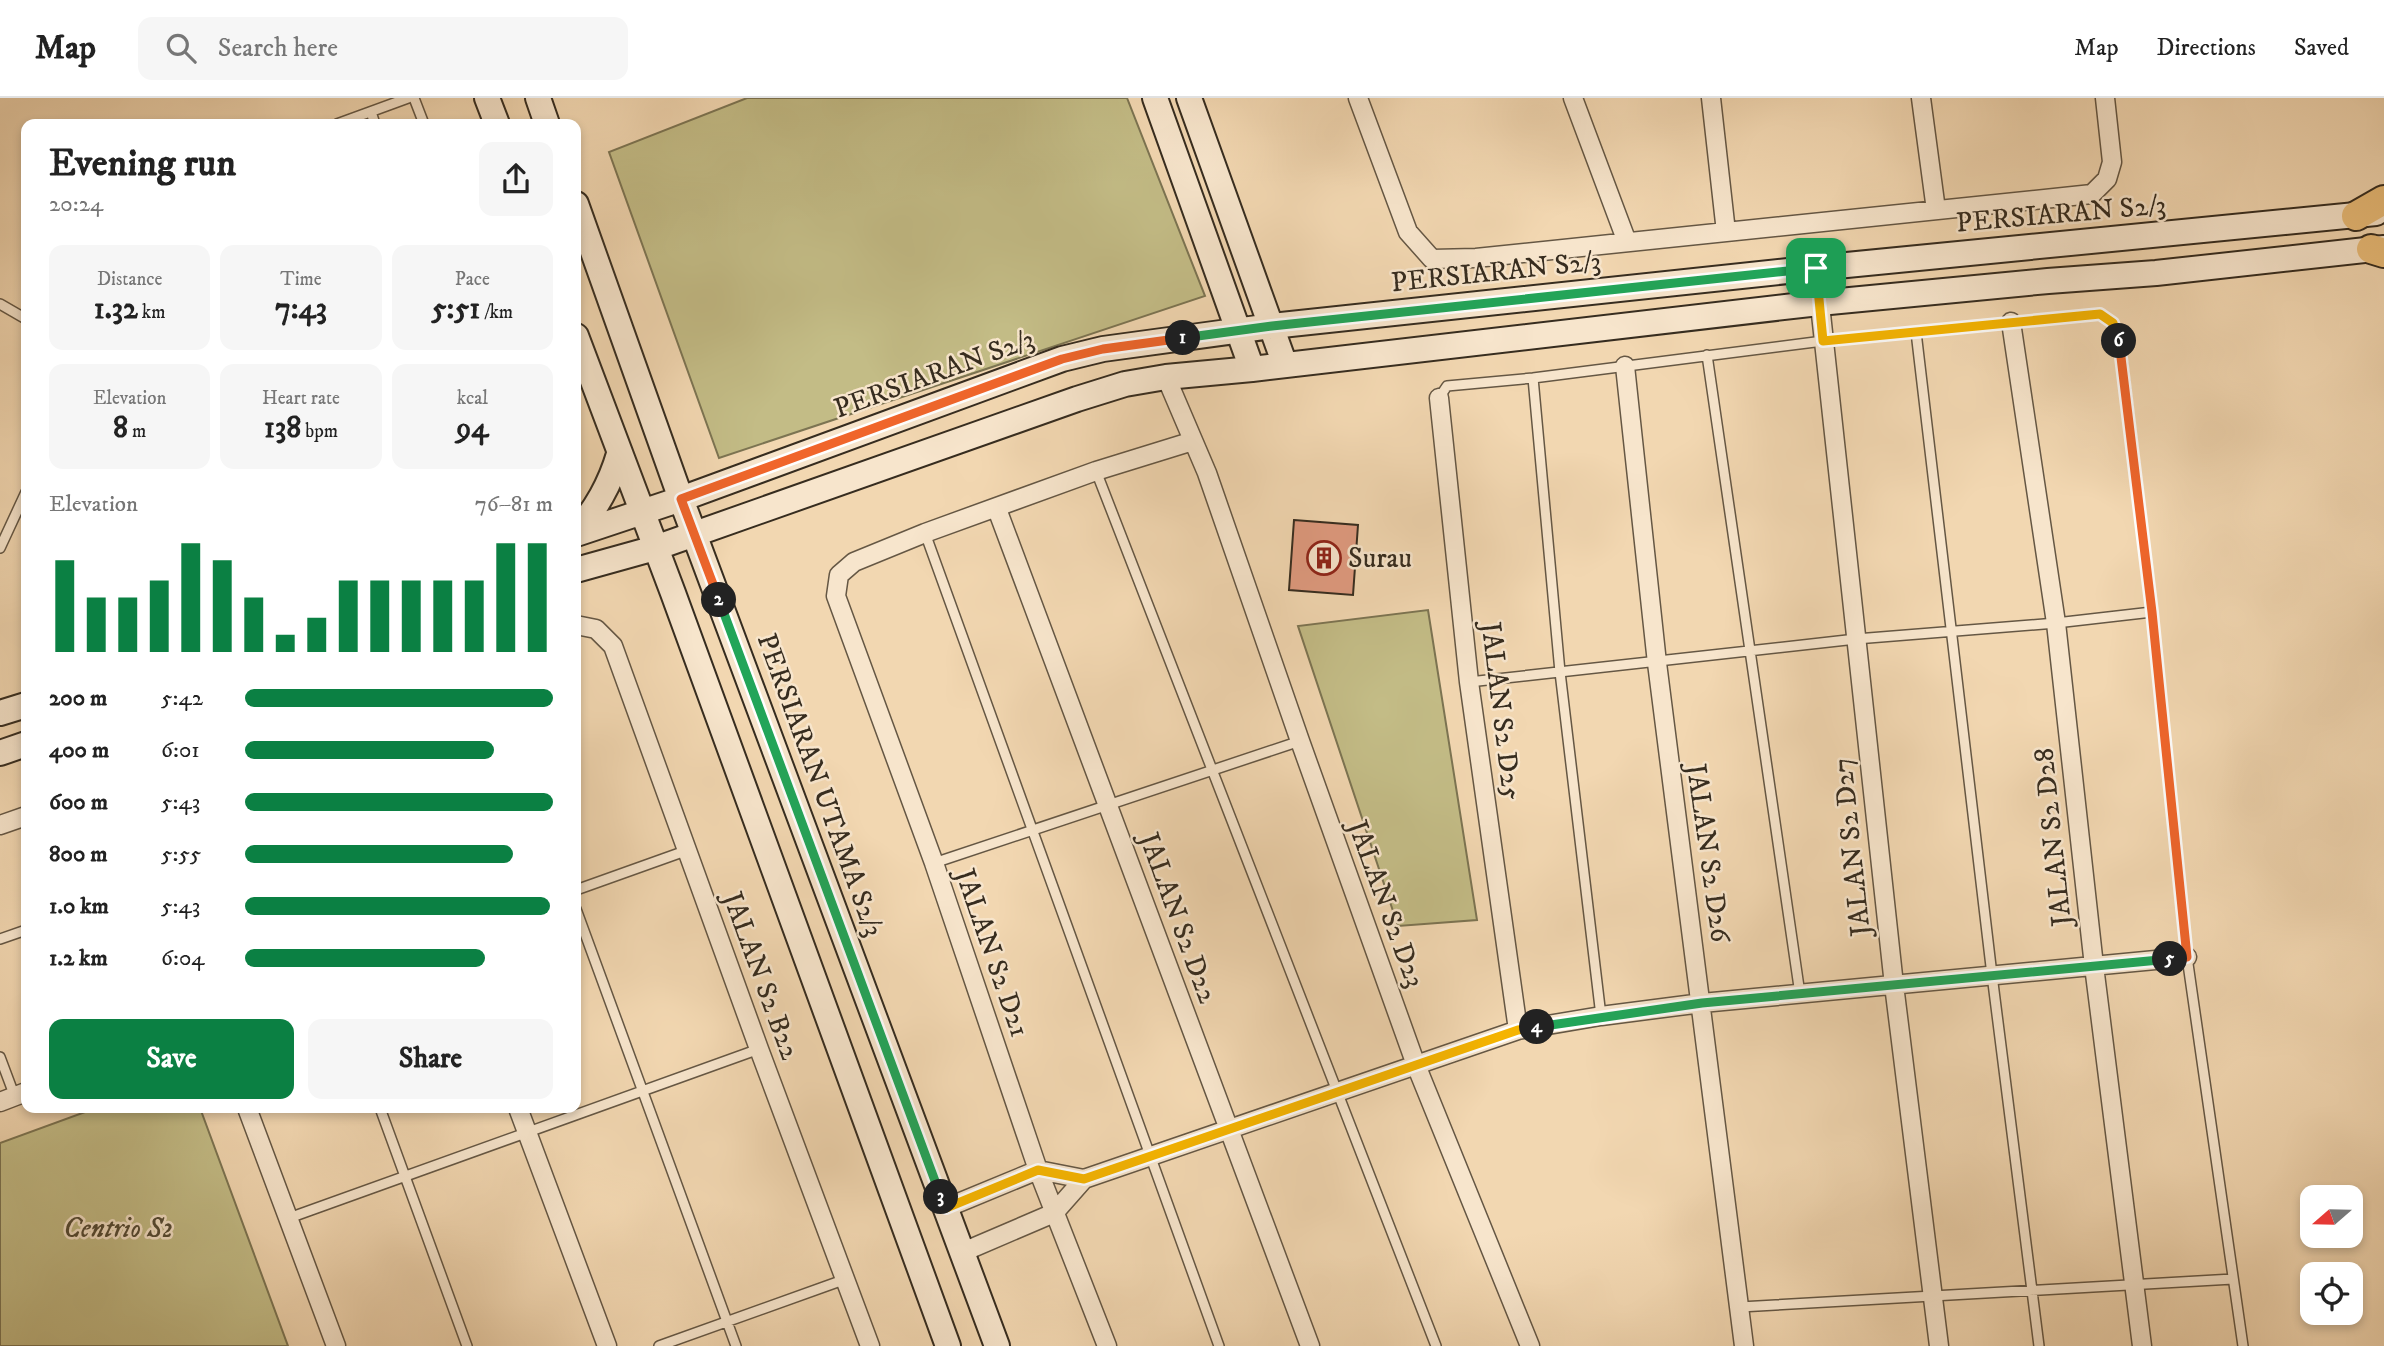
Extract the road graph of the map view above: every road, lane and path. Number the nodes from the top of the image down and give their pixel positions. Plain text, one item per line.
1 (408, 98) edge
2 (414, 98) edge
3 (487, 98) edge
4 (538, 98) edge
5 (1155, 98) edge
6 (1189, 98) edge
7 (1358, 98) edge
8 (1573, 98) edge
9 (1711, 98) edge
10 (1921, 98) edge
11 (2105, 98) edge
12 (371, 112) junction
13 (351, 119) edge
14 (373, 119) edge
15 (422, 119) edge
16 (495, 119) edge
17 (545, 119) edge
18 (2384, 200) edge
19 (1936, 210) junction
20 (2384, 212) edge
21 (2356, 216) junction
22 (581, 218) edge
23 (1726, 232) junction
24 (1627, 242) junction
25 (2380, 250) edge
26 (1816, 268) junction
27 (1819, 303) junction
28 (0, 304) edge
29 (21, 316) edge
30 (2011, 322) junction
31 (1272, 326) junction
32 (1240, 331) junction
33 (1916, 332) junction
34 (1823, 341) junction
35 (1707, 355) junction
36 (581, 363) edge
37 (1285, 365) junction
38 (1625, 366) junction
39 (1252, 369) junction
40 (1166, 376) junction
41 (1533, 378) junction
42 (1439, 398) joint
43 (1193, 441) junction
44 (620, 454) junction
45 (1096, 471) junction
46 (681, 499) junction
47 (21, 503) edge
48 (997, 509) junction
49 (642, 513) junction
50 (581, 526) edge
51 (581, 531) edge
52 (925, 533) junction
53 (695, 534) junction
54 (0, 548) edge
55 (656, 548) junction
56 (604, 563) junction
57 (581, 569) edge
58 (673, 593) junction
59 (2152, 612) junction
60 (2056, 623) junction
61 (581, 626) edge
62 (1951, 631) junction
63 (1856, 639) junction
64 (1750, 652) junction
65 (1657, 663) junction
66 (1560, 672) junction
67 (1469, 682) junction
68 (21, 707) edge
69 (0, 713) edge
70 (1300, 741) junction
71 (21, 746) edge
72 (0, 752) edge
73 (1213, 771) junction
74 (1108, 805) junction
75 (21, 818) edge
76 (0, 825) edge
77 (1033, 830) junction
78 (688, 850) junction
79 (933, 863) junction
80 (581, 888) edge
81 (581, 923) edge
82 (21, 932) edge
83 (0, 939) edge
84 (2187, 957) junction
85 (2094, 966) junction
86 (1992, 975) junction
87 (1894, 985) junction
88 (1800, 994) junction
89 (1702, 1003) junction
90 (1601, 1016) junction
91 (1518, 1030) junction
92 (759, 1049) junction
93 (0, 1057) edge
94 (1416, 1065) junction
95 (643, 1091) junction
96 (1338, 1092) junction
97 (14, 1097) edge
98 (249, 1113) edge
99 (382, 1113) edge
100 (520, 1113) edge
101 (581, 1113) edge
102 (581, 1113) edge
103 (1229, 1129) junction
104 (527, 1132) junction
105 (1151, 1156) junction
106 (1038, 1170) junction
107 (405, 1176) junction
108 (1084, 1179) junction
109 (946, 1208) junction
110 (1054, 1213) junction
111 (289, 1218) junction
112 (963, 1252) junction
113 (846, 1279) junction
114 (2233, 1279) junction
115 (2135, 1284) junction
116 (2033, 1290) junction
117 (1933, 1296) junction
118 (1740, 1307) junction
119 (727, 1321) junction
120 (336, 1346) edge
121 (467, 1346) edge
122 (607, 1346) edge
123 (659, 1346) edge
124 (736, 1346) edge
125 (870, 1346) edge
126 (948, 1346) edge
127 (997, 1346) edge
128 (1107, 1346) edge
129 (1219, 1346) edge
130 (1310, 1346) edge
131 (1436, 1346) edge
132 (1530, 1346) edge
133 (1744, 1346) edge
134 (1939, 1346) edge
135 (2039, 1346) edge
136 (2142, 1346) edge
137 (2243, 1346) edge

1 - 12 lane
2 - 15 lane
3 - 16 main road
4 - 17 main road
5 - 32 main road
6 - 31 main road
7 - 24 street
8 - 24 street
9 - 23 street
10 - 19 street
11 - 19 street
12 - 13 lane
12 - 14 lane
18 - 21 main road
19 - 23 street
20 - 21 main road, PERSIARAN S2/3
21 - 26 main road, PERSIARAN S2/3
22 - 46 main road, PERSIARAN UTAMA S2/3
23 - 24 street
25 - 27 main road
26 - 27 street, JALAN S2 D27
26 - 31 main road, PERSIARAN S2/3
27 - 34 street, JALAN S2 D27
27 - 37 main road
28 - 29 lane
30 - 33 lane
30 - 59 lane
30 - 60 street, JALAN S2 D28
31 - 32 main road, PERSIARAN S2/3
31 - 37 main road
32 - 39 main road
32 - 46 main road, PERSIARAN S2/3
33 - 34 lane
33 - 62 lane
34 - 35 lane
34 - 63 street, JALAN S2 D27
35 - 38 lane
35 - 64 lane
36 - 44 main road
37 - 39 main road
38 - 41 lane
38 - 65 street, JALAN S2 D26
39 - 40 main road
40 - 43 street, JALAN S2 D23
40 - 53 main road
41 - 42 lane
41 - 66 lane
42 - 67 street, JALAN S2 D25
43 - 45 street
43 - 70 street, JALAN S2 D23
44 - 49 main road
44 - 50 main road
45 - 48 street
45 - 73 lane
46 - 49 main road, PERSIARAN S2/3
46 - 53 main road, PERSIARAN UTAMA S2/3
47 - 54 lane
48 - 52 street
48 - 74 street, JALAN S2 D22
49 - 51 main road, PERSIARAN S2/3
49 - 55 main road
52 - 77 lane
52 - 79 street, JALAN S2 D21
53 - 55 main road
53 - 109 main road, PERSIARAN UTAMA S2/3
55 - 56 main road
55 - 58 main road
56 - 57 main road
56 - 58 main road
58 - 126 main road
59 - 60 lane
59 - 84 lane
60 - 62 lane
60 - 85 street, JALAN S2 D28
61 - 78 street, JALAN S2 B22
62 - 63 lane
62 - 86 lane
63 - 64 lane
63 - 87 street, JALAN S2 D27
64 - 65 lane
64 - 88 lane
65 - 66 lane
65 - 89 street, JALAN S2 D26
66 - 67 lane
66 - 90 lane
67 - 91 street, JALAN S2 D25
68 - 69 main road
70 - 73 lane
70 - 94 street, JALAN S2 D23
71 - 72 main road
73 - 74 lane
73 - 96 lane
74 - 77 lane
74 - 103 street, JALAN S2 D22
75 - 76 street
77 - 79 lane
77 - 105 lane
78 - 80 lane
78 - 92 street, JALAN S2 B22
79 - 106 street, JALAN S2 D21
81 - 95 lane
82 - 83 lane
84 - 85 street
84 - 114 lane
85 - 86 street
85 - 115 street, JALAN S2 D28
86 - 87 street
86 - 116 lane
87 - 88 street
87 - 117 street, JALAN S2 D27
88 - 89 street
89 - 90 street
89 - 118 street, JALAN S2 D26
90 - 91 street
91 - 94 street
92 - 95 lane
92 - 113 street, JALAN S2 B22
93 - 97 lane
94 - 96 street
94 - 132 street, JALAN S2 D23
95 - 102 lane
95 - 119 lane
96 - 103 street
96 - 131 lane
98 - 111 street
99 - 107 lane
100 - 104 street
101 - 104 lane
103 - 105 street
103 - 130 street, JALAN S2 D22
104 - 107 lane
104 - 122 street
105 - 108 street
105 - 129 lane
106 - 108 street
106 - 109 street
106 - 110 street, JALAN S2 D21
107 - 111 lane
107 - 121 lane
108 - 110 street
109 - 112 main road, PERSIARAN UTAMA S2/3
110 - 112 street
110 - 128 street, JALAN S2 D21
111 - 120 street
112 - 127 main road, PERSIARAN UTAMA S2/3
113 - 119 lane
113 - 125 street, JALAN S2 B22
114 - 115 lane
114 - 137 lane
115 - 116 lane
115 - 136 street, JALAN S2 D28
116 - 117 lane
116 - 135 lane
117 - 118 lane
117 - 134 street, JALAN S2 D27
118 - 133 street, JALAN S2 D26
119 - 123 lane
119 - 124 lane

